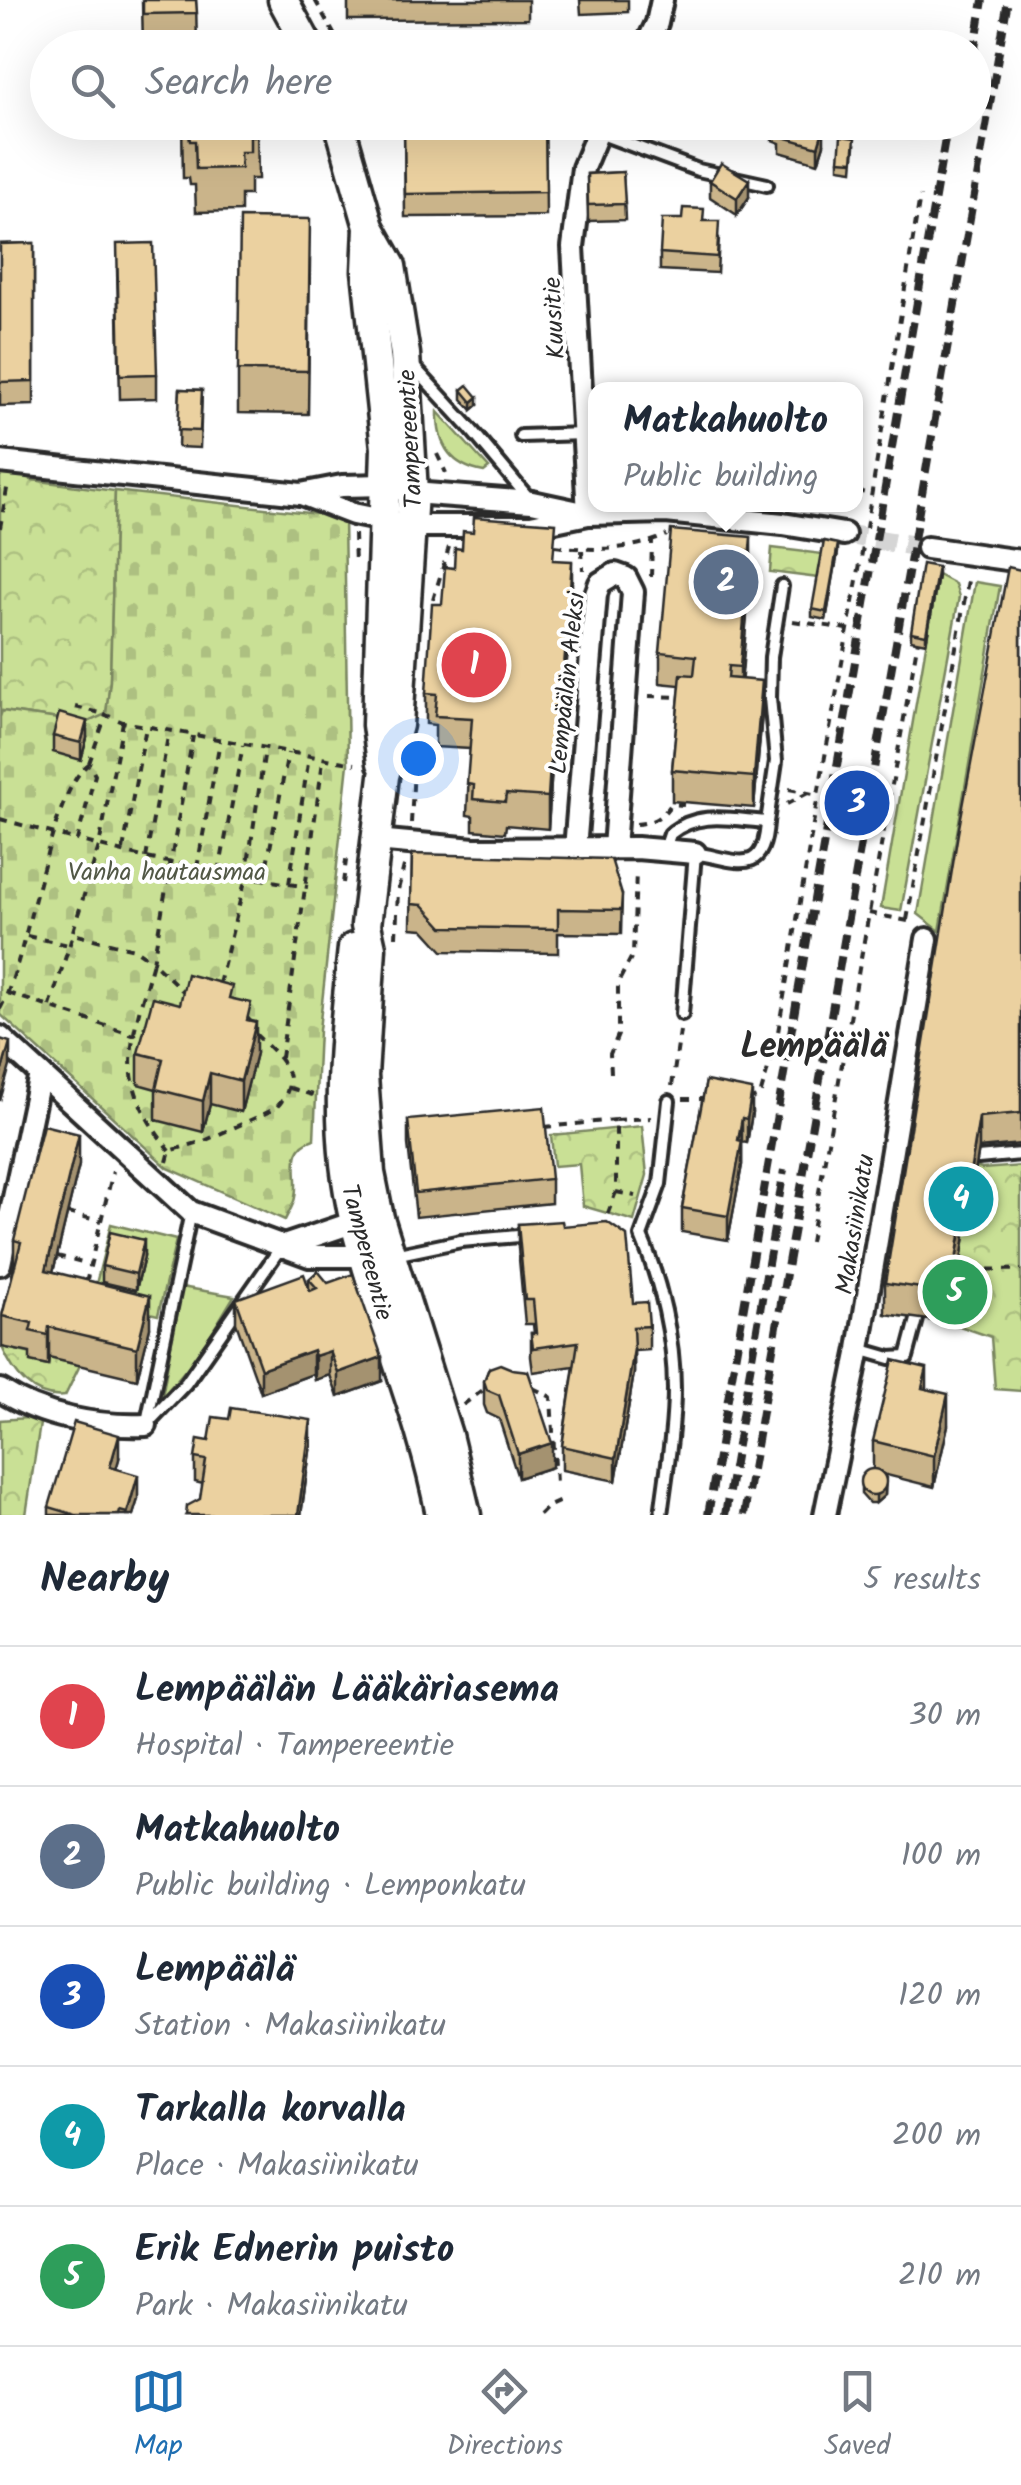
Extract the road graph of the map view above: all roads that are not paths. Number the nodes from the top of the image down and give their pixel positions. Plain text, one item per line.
1 (283, 0) edge
2 (662, 0) edge
3 (299, 30) edge
4 (654, 30) edge
5 (344, 140) edge
6 (595, 140) edge
7 (628, 140) edge
8 (767, 185) dead end
9 (369, 226) junction
10 (405, 354) junction
11 (584, 434) junction
12 (521, 436) dead end
13 (5, 463) edge
14 (385, 486) junction
15 (413, 493) junction
16 (301, 494) junction
17 (532, 502) junction
18 (588, 514) junction
19 (384, 519) junction
20 (412, 526) junction
21 (844, 534) tunnel mouth
22 (927, 548) tunnel mouth
23 (1021, 561) edge
24 (782, 586) dead end
25 (372, 770) junction
26 (768, 822) junction
27 (362, 841) junction
28 (614, 848) junction
29 (575, 850) junction
30 (665, 850) junction
31 (695, 853) junction
32 (927, 939) dead end
33 (682, 1014) road end
34 (0, 1037) edge
35 (40, 1074) junction
36 (669, 1101) road end
37 (1021, 1154) edge
38 (978, 1158) edge
39 (191, 1212) junction
40 (367, 1218) junction
41 (600, 1232) edge
42 (542, 1234) edge
43 (640, 1236) junction
44 (281, 1247) junction
45 (378, 1256) junction
46 (0, 1264) edge
47 (918, 1312) edge
48 (859, 1350) junction
49 (0, 1390) edge
50 (146, 1425) junction
51 (441, 1515) edge
52 (466, 1515) edge
53 (662, 1515) edge
54 (825, 1515) edge

1 - 3 main road
2 - 4 street
5 - 9 main road, Tampereentie
6 - 11 street, Kuusitie
7 - 8 lane
9 - 10 main road, Tampereentie
9 - 14 main road, Tampereentie
10 - 15 main road, Tampereentie
10 - 17 lane
11 - 12 lane
11 - 18 street, Kuusitie
13 - 16 street
14 - 15 street
14 - 16 street
14 - 19 main road, Tampereentie
15 - 17 street
15 - 20 main road, Tampereentie
16 - 19 street
17 - 18 street
18 - 20 street
18 - 21 street
19 - 20 street
19 - 25 main road, Tampereentie
20 - 25 main road, Tampereentie
22 - 23 street
24 - 26 lane
25 - 27 main road, Tampereentie
26 - 30 lane
26 - 31 lane
27 - 29 street
27 - 40 main road, Tampereentie
28 - 29 street
28 - 29 street, Lempäälän Aleksi
28 - 30 street
30 - 31 street
31 - 33 lane
32 - 48 street, Makasiinikatu
34 - 35 street
35 - 39 street
35 - 46 street
36 - 43 lane
37 - 38 lane
39 - 44 street
39 - 50 lane
40 - 44 street
40 - 45 main road, Tampereentie
41 - 43 lane
42 - 45 lane
43 - 53 lane
44 - 45 street
44 - 50 lane
45 - 51 main road, Tampereentie
45 - 52 main road, Tampereentie
47 - 48 lane
48 - 54 street, Makasiinikatu
49 - 50 street

